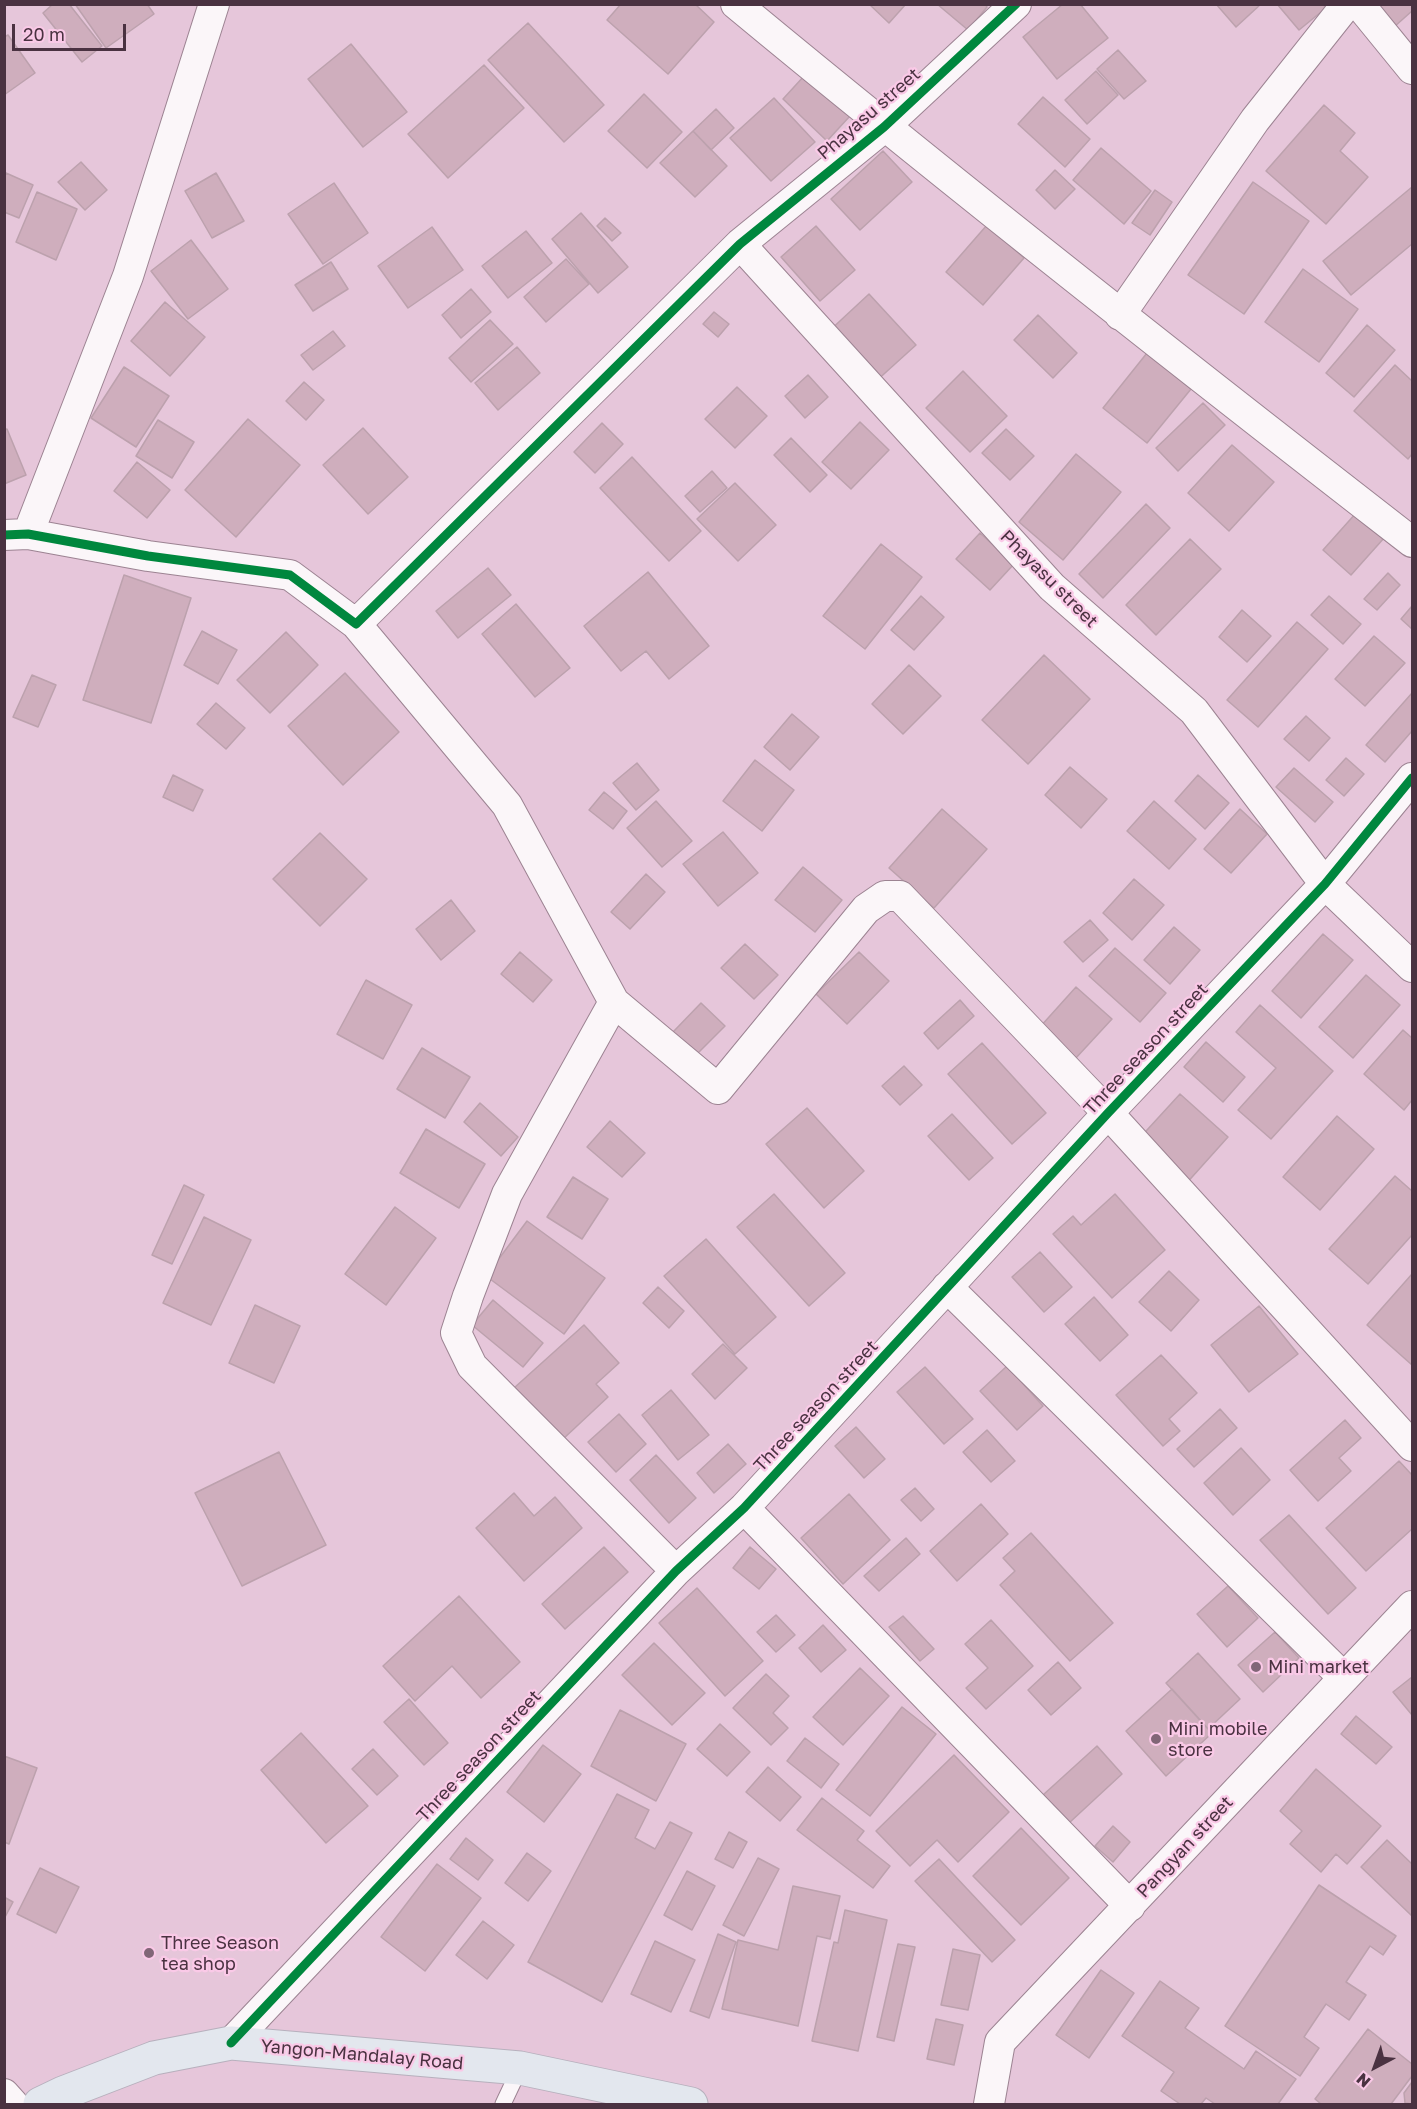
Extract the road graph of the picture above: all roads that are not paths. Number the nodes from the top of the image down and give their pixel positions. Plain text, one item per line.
1 (214, 4) edge
2 (736, 4) edge
3 (1016, 4) edge
4 (1347, 4) edge
5 (1359, 4) edge
6 (1413, 69) edge
7 (884, 127) junction
8 (740, 244) junction
9 (1120, 315) junction
10 (16, 535) edge
11 (1413, 543) edge
12 (356, 624) junction
13 (1413, 778) edge
14 (1325, 884) junction
15 (1413, 967) edge
16 (614, 1002) junction
17 (1108, 1113) junction
18 (947, 1287) junction
19 (1413, 1446) edge
20 (744, 1508) junction
21 (676, 1571) junction
22 (1413, 1606) edge
23 (1344, 1678) junction
24 (1130, 1906) junction
25 (231, 2043) junction
26 (520, 2068) junction
27 (4, 2094) edge
28 (13, 2104) edge
29 (40, 2104) edge
30 (503, 2104) edge
31 (691, 2104) edge
32 (989, 2104) edge

1 - 10 street
2 - 7 street
3 - 7 street, Phayasu street
4 - 9 street
5 - 6 street
7 - 8 street, Phayasu street
7 - 9 street
8 - 12 street
8 - 14 street, Phayasu street
9 - 11 street
10 - 12 street
12 - 16 street
13 - 14 street, Three season street
14 - 15 street, Phayasu street
14 - 17 street, Three season street
16 - 17 street
16 - 21 street
17 - 18 street, Three season street
17 - 19 street
18 - 20 street, Three season street
18 - 23 street
20 - 21 street, Three season street
20 - 24 street
21 - 25 street, Three season street
22 - 23 street, Pangyan street
23 - 24 street, Pangyan street
24 - 32 street, Pangyan street
25 - 26 highway, Yangon-Mandalay Road
25 - 29 highway, Yangon-Mandalay Road
26 - 30 lane
26 - 31 highway, Yangon-Mandalay Road
27 - 28 street

